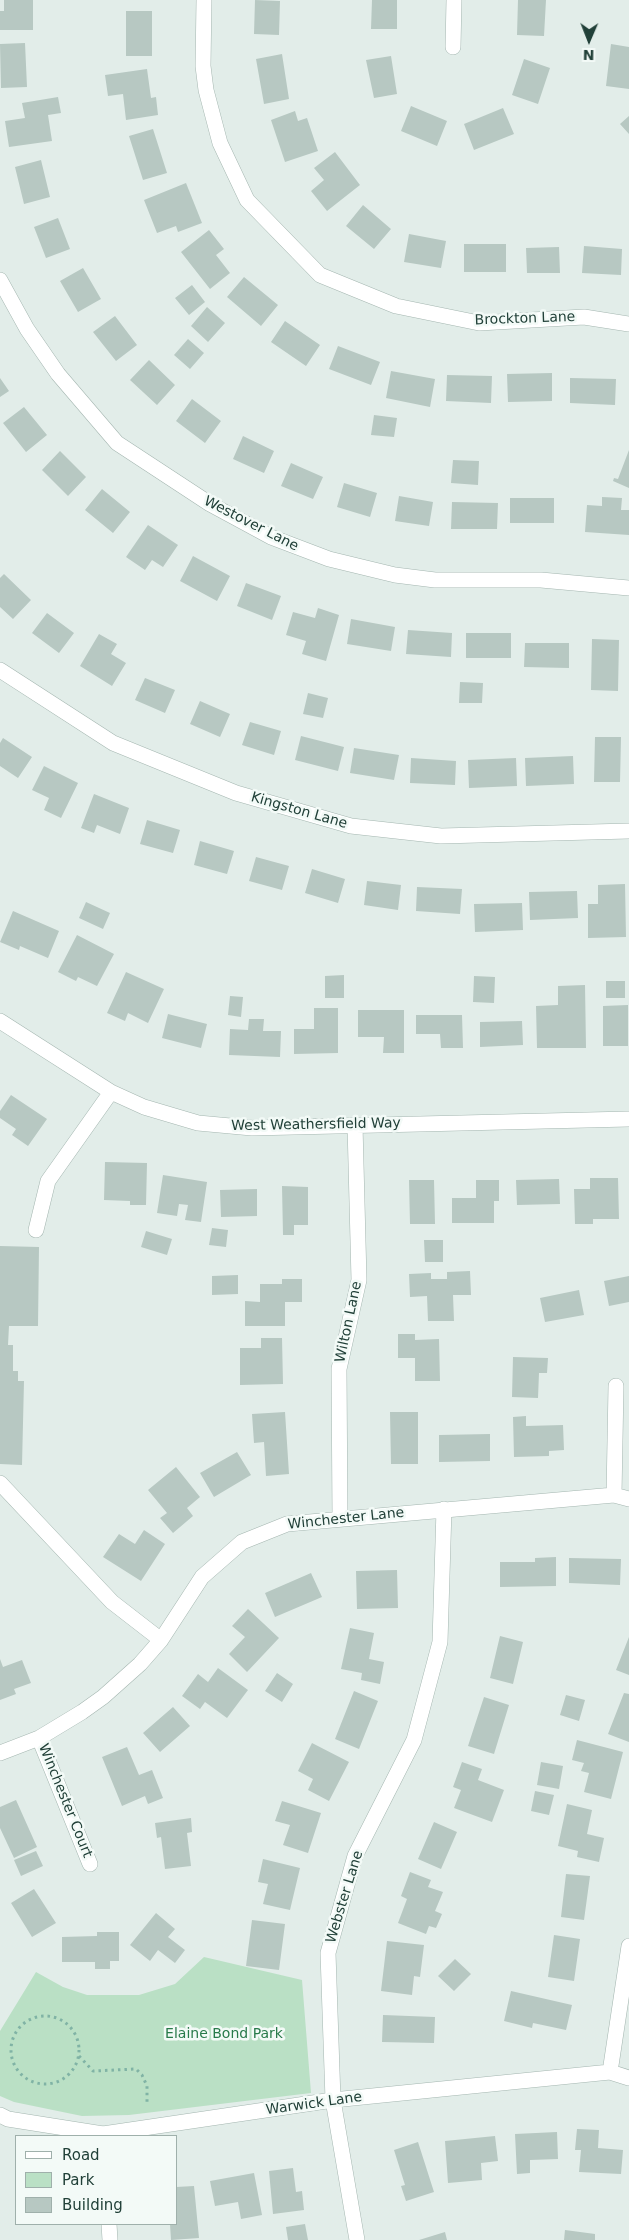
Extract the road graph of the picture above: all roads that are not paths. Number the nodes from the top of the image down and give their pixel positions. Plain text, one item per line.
1 (204, 0) edge
2 (454, 0) edge
3 (453, 47) dead end
4 (0, 280) edge
5 (629, 324) edge
6 (629, 588) edge
7 (0, 670) edge
8 (629, 832) edge
9 (0, 1021) edge
10 (111, 1092) junction
11 (629, 1119) edge
12 (354, 1124) junction
13 (36, 1230) dead end
14 (616, 1386) dead end
15 (0, 1483) edge
16 (614, 1495) junction
17 (629, 1499) edge
18 (444, 1509) junction
19 (340, 1519) junction
20 (161, 1640) junction
21 (39, 1738) junction
22 (0, 1753) edge
23 (90, 1864) dead end
24 (629, 1946) edge
25 (610, 2072) junction
26 (629, 2078) edge
27 (333, 2100) junction
28 (0, 2115) edge
29 (103, 2135) edge
30 (109, 2225) edge
31 (110, 2240) edge
32 (357, 2240) edge

1 - 5 street, Brockton Lane
2 - 3 street
4 - 6 street, Westover Lane
7 - 8 street, Kingston Lane
9 - 10 street, West Weathersfield Way
10 - 12 street, West Weathersfield Way
10 - 13 street
11 - 12 street, West Weathersfield Way
12 - 19 street, Wilton Lane
14 - 16 street
15 - 20 street
16 - 17 street, Winchester Lane
16 - 18 street, Winchester Lane
18 - 19 street, Winchester Lane
18 - 27 street, Webster Lane
19 - 20 street, Winchester Lane
20 - 21 street, Winchester Lane
21 - 22 street, Winchester Lane
21 - 23 street, Winchester Court
24 - 25 street
25 - 26 street, Warwick Lane
25 - 27 street, Warwick Lane
27 - 29 street, Warwick Lane
27 - 32 street, Webster Lane
28 - 29 street, Warwick Lane
30 - 31 street

